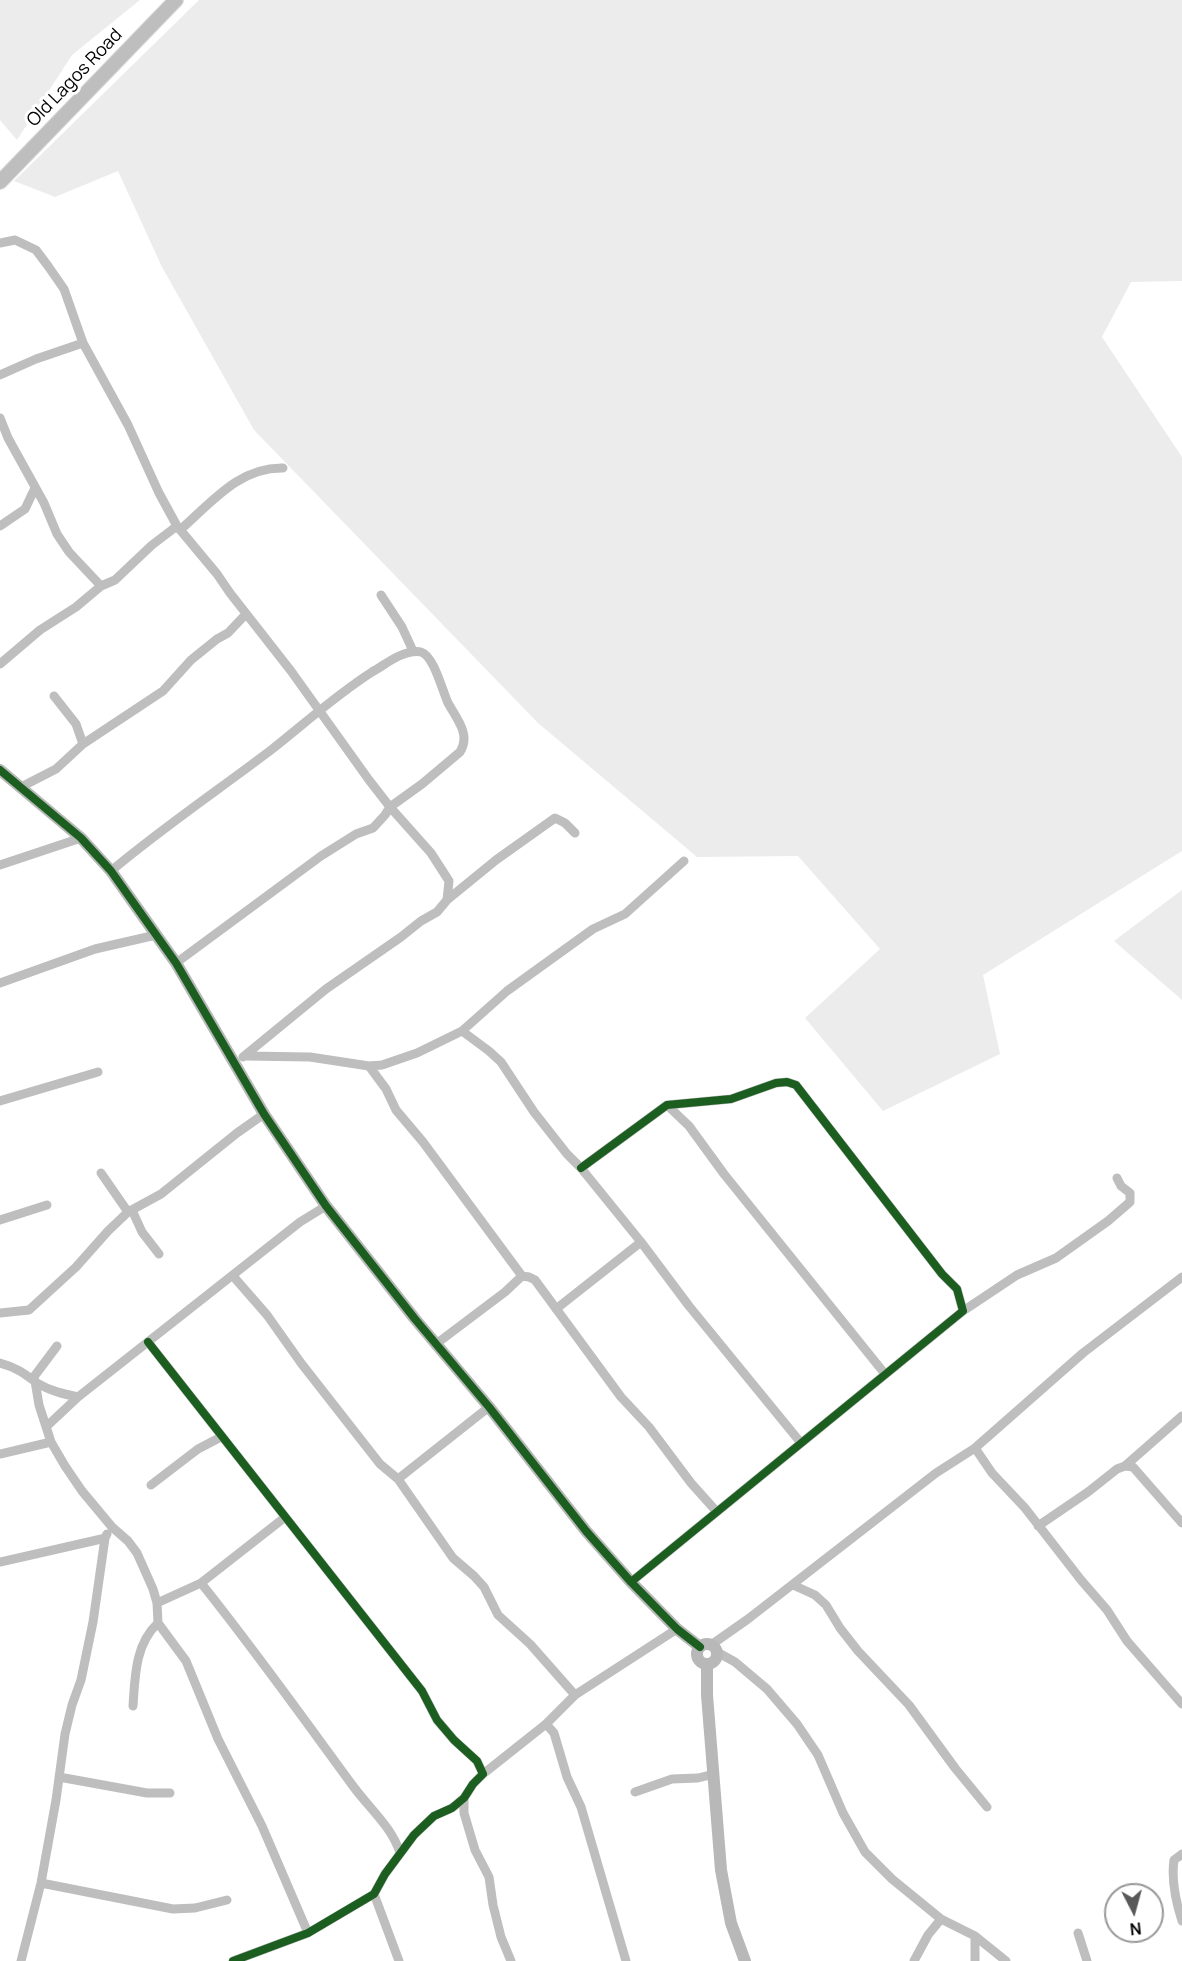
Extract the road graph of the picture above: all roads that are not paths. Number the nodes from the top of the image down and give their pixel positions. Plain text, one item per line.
1 (176, 0) edge
2 (0, 182) edge
3 (0, 243) edge
4 (83, 344) junction
5 (0, 375) edge
6 (0, 418) edge
7 (283, 468) dead end
8 (35, 488) junction
9 (0, 526) edge
10 (179, 528) junction
11 (101, 586) junction
12 (381, 595) dead end
13 (246, 614) junction
14 (413, 651) junction
15 (0, 664) edge
16 (54, 696) dead end
17 (318, 711) junction
18 (83, 744) junction
19 (0, 770) edge
20 (21, 787) junction
21 (390, 807) junction
22 (575, 833) dead end
23 (81, 838) junction
24 (684, 861) dead end
25 (0, 865) edge
26 (111, 871) junction
27 (447, 900) junction
28 (156, 935) junction
29 (176, 963) junction
30 (0, 983) edge
31 (462, 1030) junction
32 (246, 1056) junction
33 (233, 1062) junction
34 (369, 1066) junction
35 (98, 1072) dead end
36 (0, 1101) edge
37 (667, 1105) junction
38 (264, 1114) junction
39 (581, 1168) junction
40 (101, 1173) dead end
41 (1117, 1178) dead end
42 (47, 1205) dead end
43 (326, 1206) junction
44 (130, 1211) junction
45 (0, 1220) edge
46 (641, 1242) junction
47 (159, 1254) dead end
48 (233, 1276) junction
49 (522, 1276) junction
50 (1182, 1277) edge
51 (556, 1309) junction
52 (963, 1311) junction
53 (0, 1313) edge
54 (148, 1342) junction
55 (436, 1344) junction
56 (57, 1346) dead end
57 (0, 1363) edge
58 (885, 1374) junction
59 (34, 1380) junction
60 (78, 1396) junction
61 (489, 1407) junction
62 (1182, 1416) edge
63 (47, 1426) junction
64 (221, 1437) junction
65 (51, 1442) junction
66 (801, 1443) junction
67 (975, 1448) junction
68 (0, 1454) edge
69 (1125, 1466) junction
70 (398, 1479) junction
71 (151, 1485) dead end
72 (717, 1512) junction
73 (284, 1518) junction
74 (1182, 1523) edge
75 (1038, 1526) junction
76 (112, 1527) junction
77 (105, 1538) junction
78 (4, 1561) edge
79 (0, 1568) edge
80 (631, 1582) junction
81 (201, 1583) junction
82 (793, 1585) junction
83 (157, 1603) junction
84 (158, 1623) junction
85 (677, 1629) junction
86 (709, 1648) junction
87 (707, 1664) junction
88 (575, 1695) junction
89 (1182, 1704) edge
90 (133, 1706) dead end
91 (546, 1724) junction
92 (483, 1774) junction
93 (714, 1774) junction
94 (60, 1777) junction
95 (635, 1792) dead end
96 (170, 1793) dead end
97 (464, 1798) junction
98 (987, 1807) dead end
99 (400, 1853) junction
100 (1182, 1854) edge
101 (41, 1883) junction
102 (374, 1894) junction
103 (227, 1900) dead end
104 (941, 1919) junction
105 (1182, 1921) edge
106 (308, 1933) junction
107 (1078, 1933) dead end
108 (975, 1936) junction
109 (21, 1961) edge
110 (233, 1961) edge
111 (399, 1961) edge
112 (511, 1961) edge
113 (626, 1961) edge
114 (745, 1961) edge
115 (914, 1961) edge
116 (975, 1961) edge
117 (1006, 1961) edge
118 (1087, 1961) edge

1 - 2 main road, Old Lagos Road
3 - 4 street
4 - 5 street
4 - 10 street
6 - 8 street
7 - 10 street
8 - 9 street
8 - 11 street
10 - 11 street
10 - 13 street
11 - 15 street
12 - 14 street
13 - 17 street
13 - 18 street
14 - 17 street
14 - 21 street
16 - 18 street
17 - 21 street
17 - 26 street
18 - 20 street
19 - 20 street
20 - 23 street
21 - 27 street
21 - 29 street
22 - 27 street
23 - 25 street
23 - 26 street
24 - 31 street
26 - 28 street
27 - 32 street
28 - 29 street
28 - 30 street
29 - 33 street
31 - 34 street
31 - 39 street
32 - 33 street
32 - 34 street
33 - 38 street
34 - 49 street
35 - 36 street
37 - 39 street
37 - 52 street
37 - 58 street
38 - 43 street
38 - 44 street
39 - 46 street
40 - 44 street
41 - 52 street
42 - 45 street
43 - 48 street
43 - 55 street
44 - 47 street
44 - 53 street
46 - 51 street
46 - 66 street
48 - 54 street
48 - 70 street
49 - 51 street
49 - 55 street
50 - 67 street
51 - 72 street
52 - 58 street
54 - 60 street
54 - 64 street
55 - 61 street
56 - 59 street
57 - 59 street
58 - 66 street
59 - 60 street
59 - 63 street
60 - 63 street
61 - 70 street
61 - 80 street
62 - 69 street
63 - 65 street
64 - 71 street
64 - 73 street
65 - 68 street
65 - 76 street
66 - 72 street
67 - 75 street
67 - 82 street
69 - 74 street
69 - 75 street
70 - 88 street
72 - 80 street
73 - 81 street
73 - 92 street
75 - 89 street
76 - 77 street
76 - 83 street
77 - 78 street
77 - 94 street
78 - 79 street
80 - 85 street
81 - 83 street
81 - 99 street
82 - 86 street
82 - 98 street
83 - 84 street
84 - 90 street
84 - 106 street
85 - 86 street
85 - 88 street
86 - 87 street
86 - 87 street
86 - 104 street
87 - 93 street
88 - 91 street
91 - 92 street
91 - 113 street
92 - 97 street
93 - 95 street
93 - 114 street
94 - 96 street
94 - 101 street
97 - 99 street
97 - 112 street
99 - 102 street
100 - 105 street
101 - 103 street
101 - 109 street
102 - 106 street
102 - 111 street
104 - 108 street
104 - 115 street
106 - 110 street
107 - 118 street
108 - 116 street
108 - 117 street

